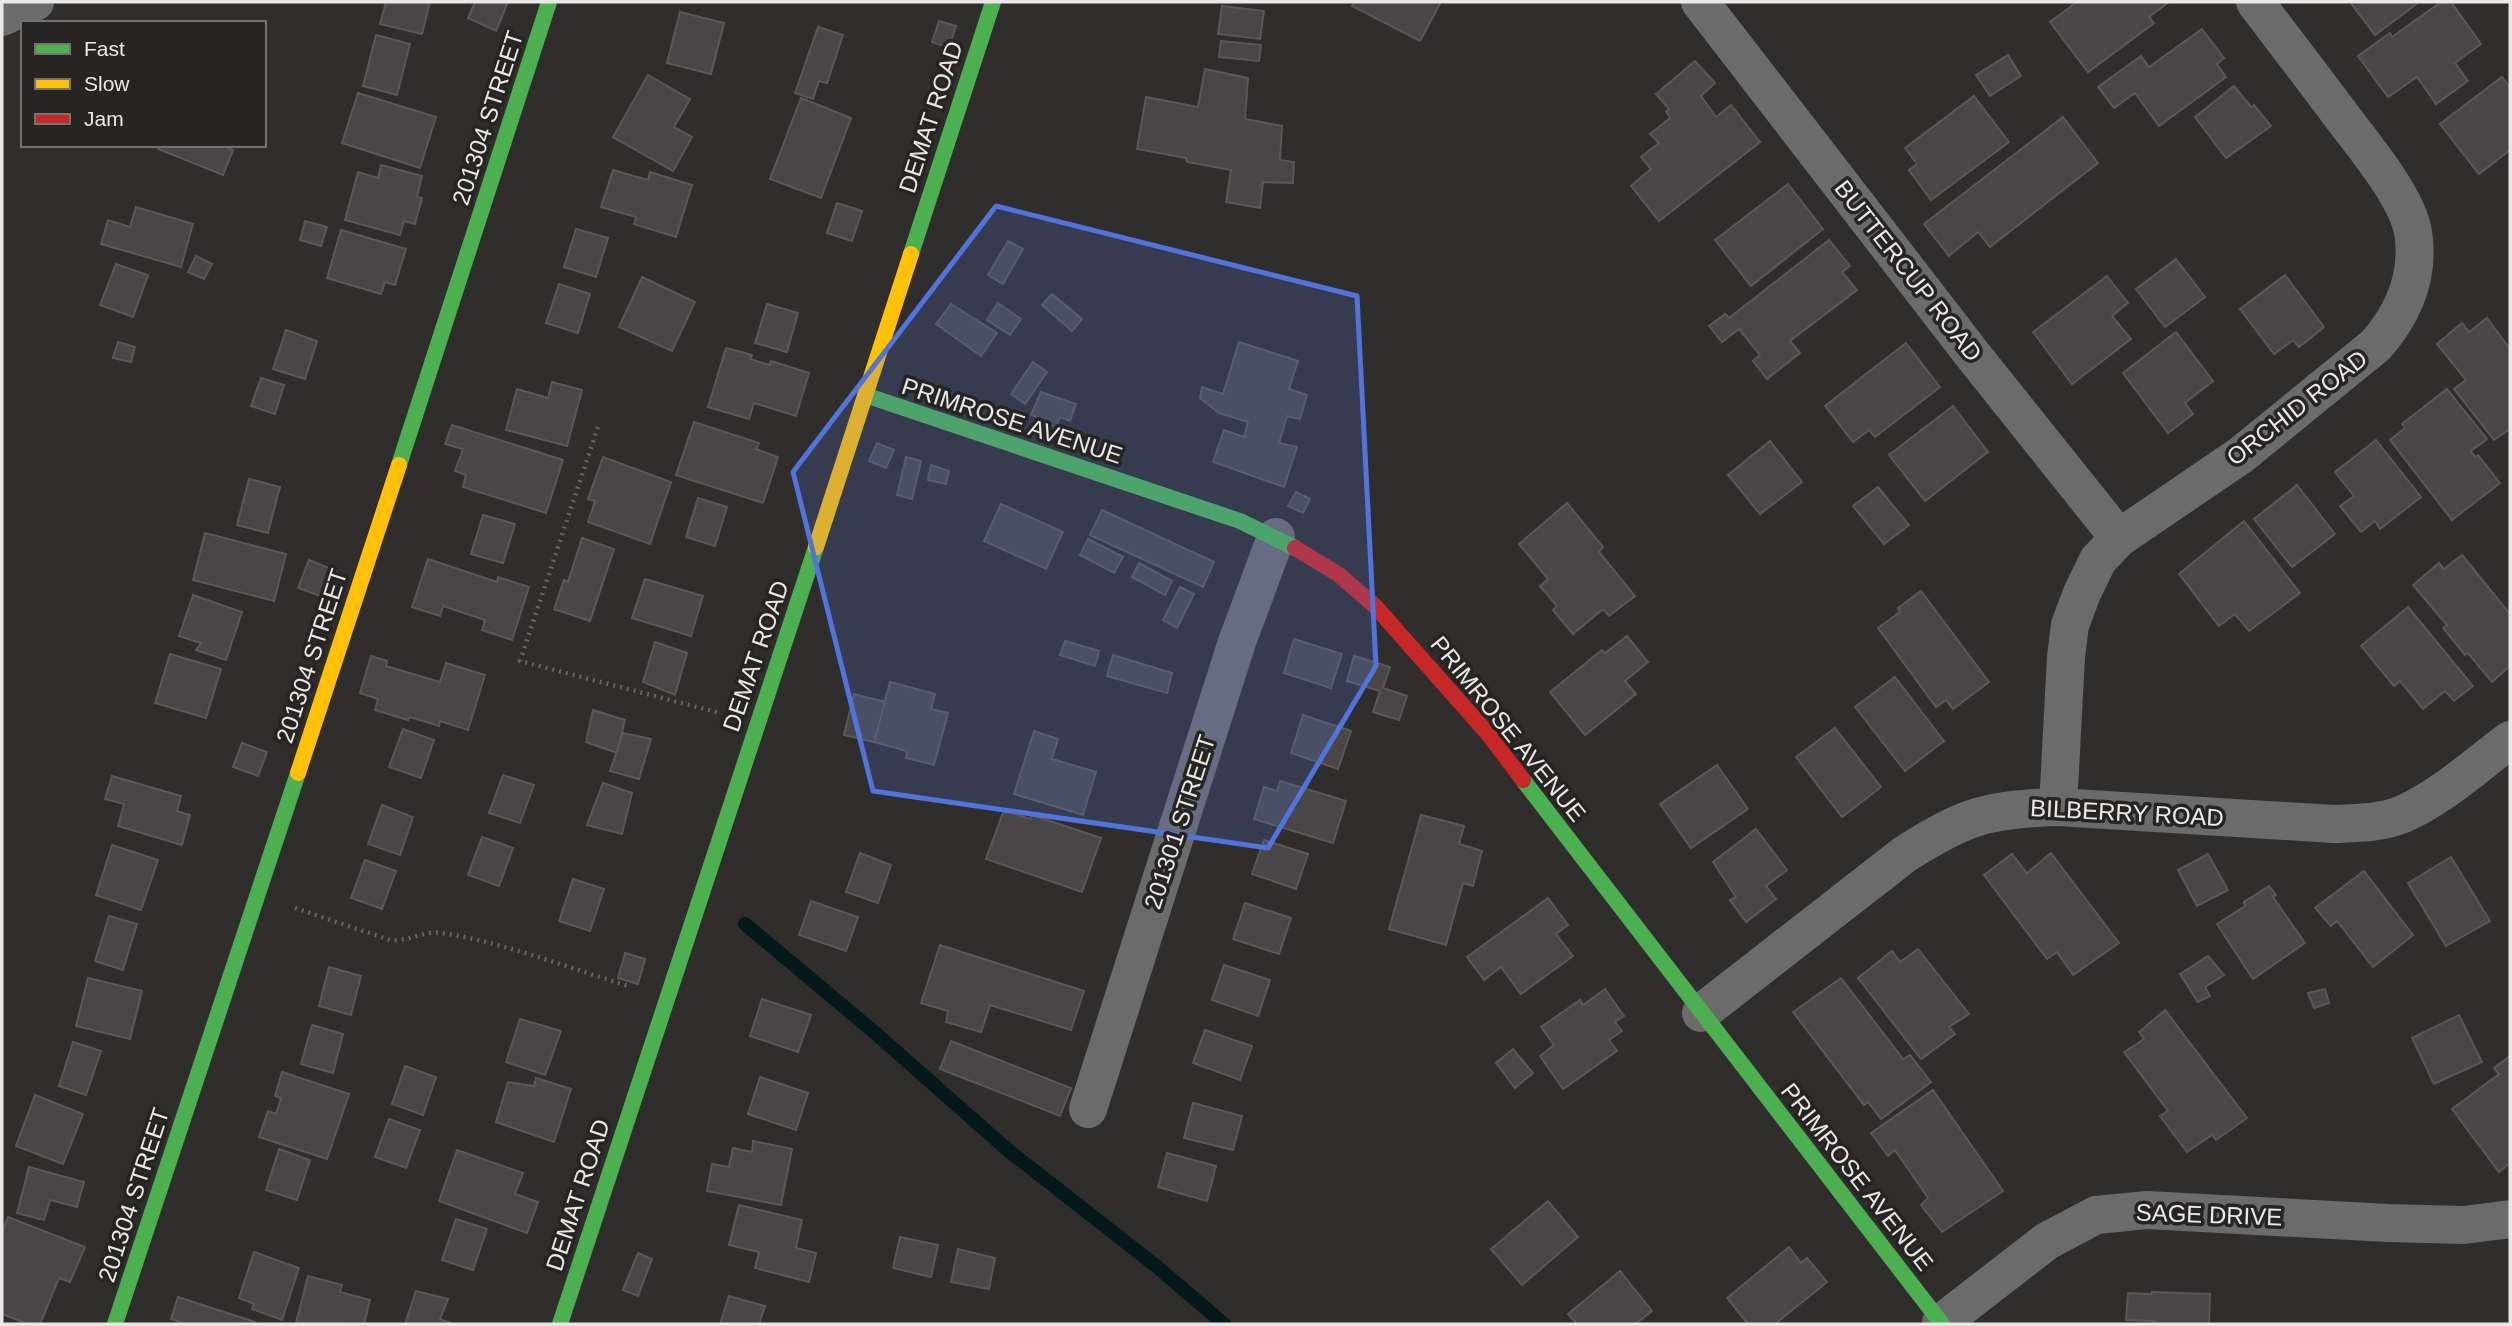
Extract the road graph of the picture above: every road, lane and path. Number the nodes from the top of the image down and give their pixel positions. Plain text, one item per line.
1 (35, 2) edge
2 (549, 2) edge
3 (993, 2) edge
4 (1700, 2) edge
5 (2255, 2) edge
6 (2, 18) edge
7 (865, 395) junction
8 (598, 428) dead end
9 (1276, 537) junction
10 (2119, 538) junction
11 (758, 723) junction
12 (2510, 740) edge
13 (2058, 807) junction
14 (256, 896) junction
15 (667, 997) junction
16 (1701, 1013) junction
17 (1088, 1109) dead end
18 (2510, 1220) edge
19 (115, 1324) edge
20 (560, 1324) edge
21 (1941, 1324) edge

1 - 6 street
2 - 14 street, 201304 STREET
3 - 7 street, DEMAT ROAD
4 - 10 street, BUTTERCUP ROAD
5 - 10 street, ORCHID ROAD
7 - 9 street, PRIMROSE AVENUE
7 - 11 street, DEMAT ROAD
8 - 11 path
9 - 16 street, PRIMROSE AVENUE
9 - 17 street, 201301 STREET
10 - 13 street, ORCHID ROAD
11 - 15 street, DEMAT ROAD
12 - 13 street, BILBERRY ROAD
13 - 16 street, BILBERRY ROAD
14 - 15 path
14 - 19 street, 201304 STREET
15 - 20 street, DEMAT ROAD
16 - 21 street, PRIMROSE AVENUE
18 - 21 street, SAGE DRIVE

